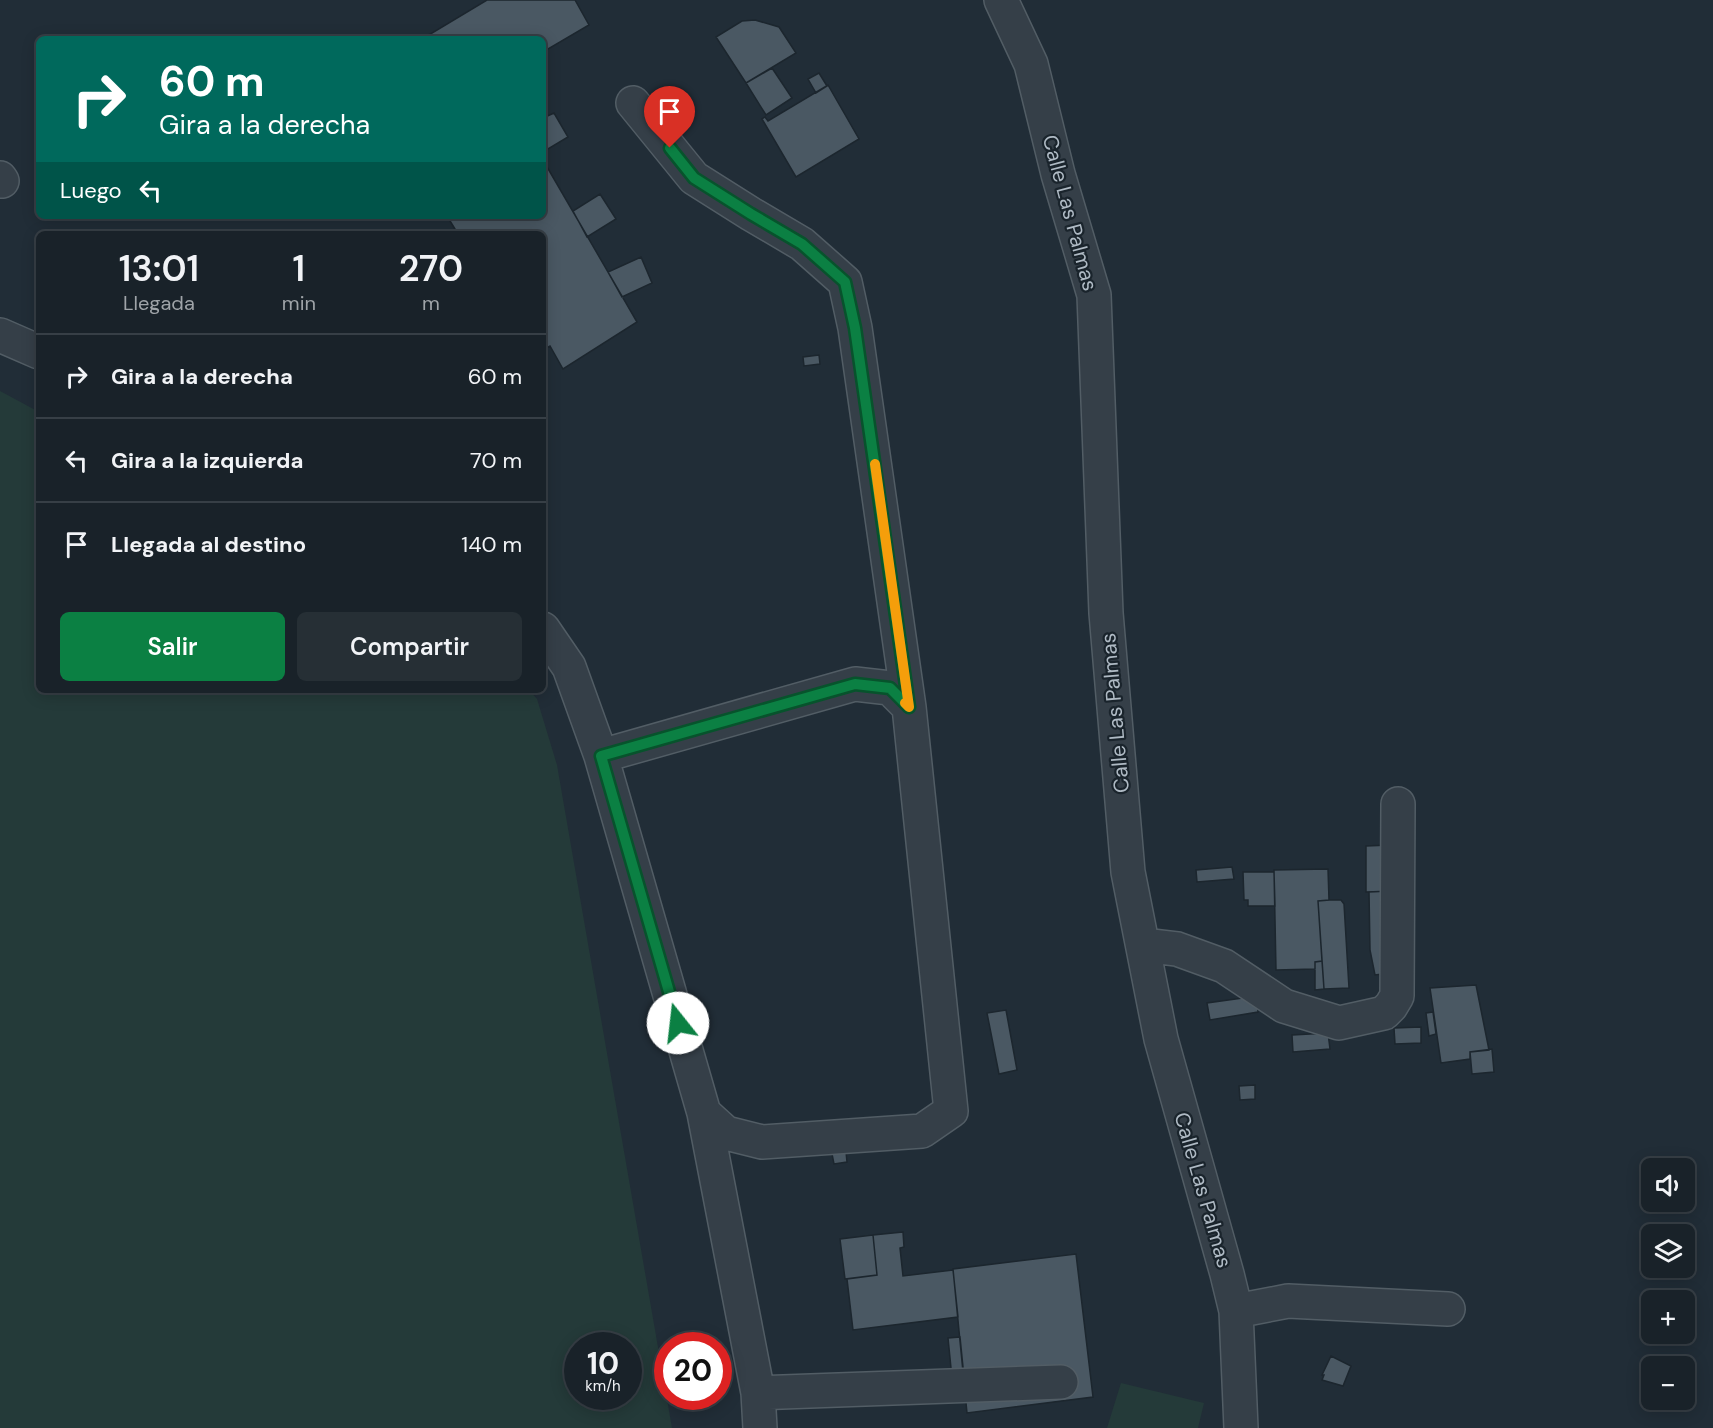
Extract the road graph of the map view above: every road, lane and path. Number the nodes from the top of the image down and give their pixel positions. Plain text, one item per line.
1 (1001, 0) edge
2 (633, 103) dead end
3 (0, 335) edge
4 (36, 351) edge
5 (546, 633) edge
6 (909, 707) junction
7 (601, 756) junction
8 (1398, 804) dead end
9 (1143, 945) junction
10 (704, 1113) junction
11 (1448, 1309) dead end
12 (1236, 1311) junction
13 (1061, 1382) dead end
14 (758, 1393) junction
15 (760, 1428) edge
16 (1241, 1428) edge

1 - 9 street, Calle Las Palmas
2 - 6 street
3 - 4 street
5 - 7 street
6 - 7 street
6 - 10 street
7 - 10 street
8 - 9 street
9 - 12 street, Calle Las Palmas
10 - 14 street
11 - 12 street
12 - 16 street, Calle Las Palmas
13 - 14 street
14 - 15 street

